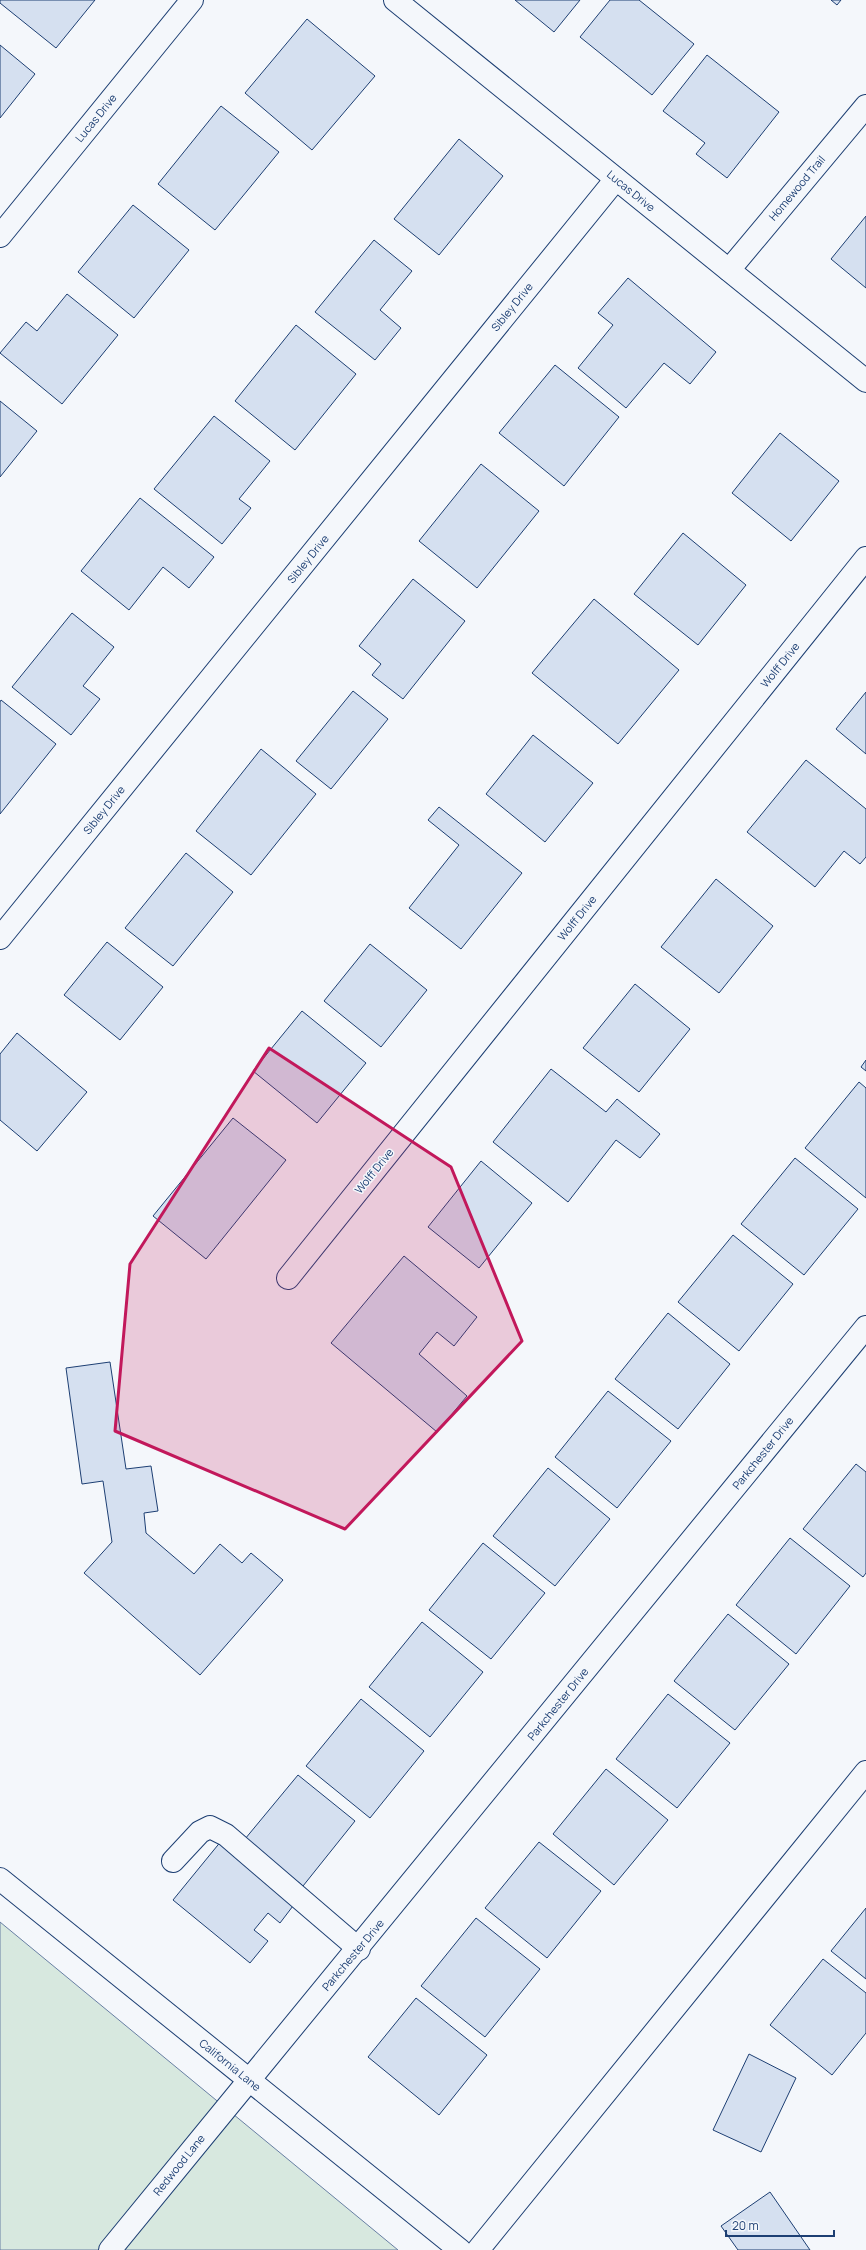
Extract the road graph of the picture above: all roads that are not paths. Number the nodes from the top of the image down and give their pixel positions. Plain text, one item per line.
1 (192, 0) edge
2 (395, 0) edge
3 (866, 106) edge
4 (616, 179) junction
5 (0, 236) edge
6 (729, 270) junction
7 (866, 381) edge
8 (866, 558) edge
9 (0, 938) edge
10 (288, 1278) dead end
11 (866, 1327) edge
12 (866, 1772) edge
13 (173, 1861) dead end
14 (0, 1879) edge
15 (359, 1949) junction
16 (249, 2080) junction
17 (110, 2250) edge
18 (460, 2250) edge
19 (478, 2250) edge

1 - 5 street, Lucas Drive
2 - 4 street, Lucas Drive
3 - 6 street, Homewood Trail
4 - 6 street, Lucas Drive
4 - 9 street, Sibley Drive
6 - 7 street, Lucas Drive
8 - 10 street, Wolff Drive
11 - 15 street, Parkchester Drive
12 - 19 street
13 - 15 street
14 - 16 street, California Lane
15 - 16 street, Parkchester Drive
16 - 17 street, Redwood Lane
16 - 18 street, California Lane

